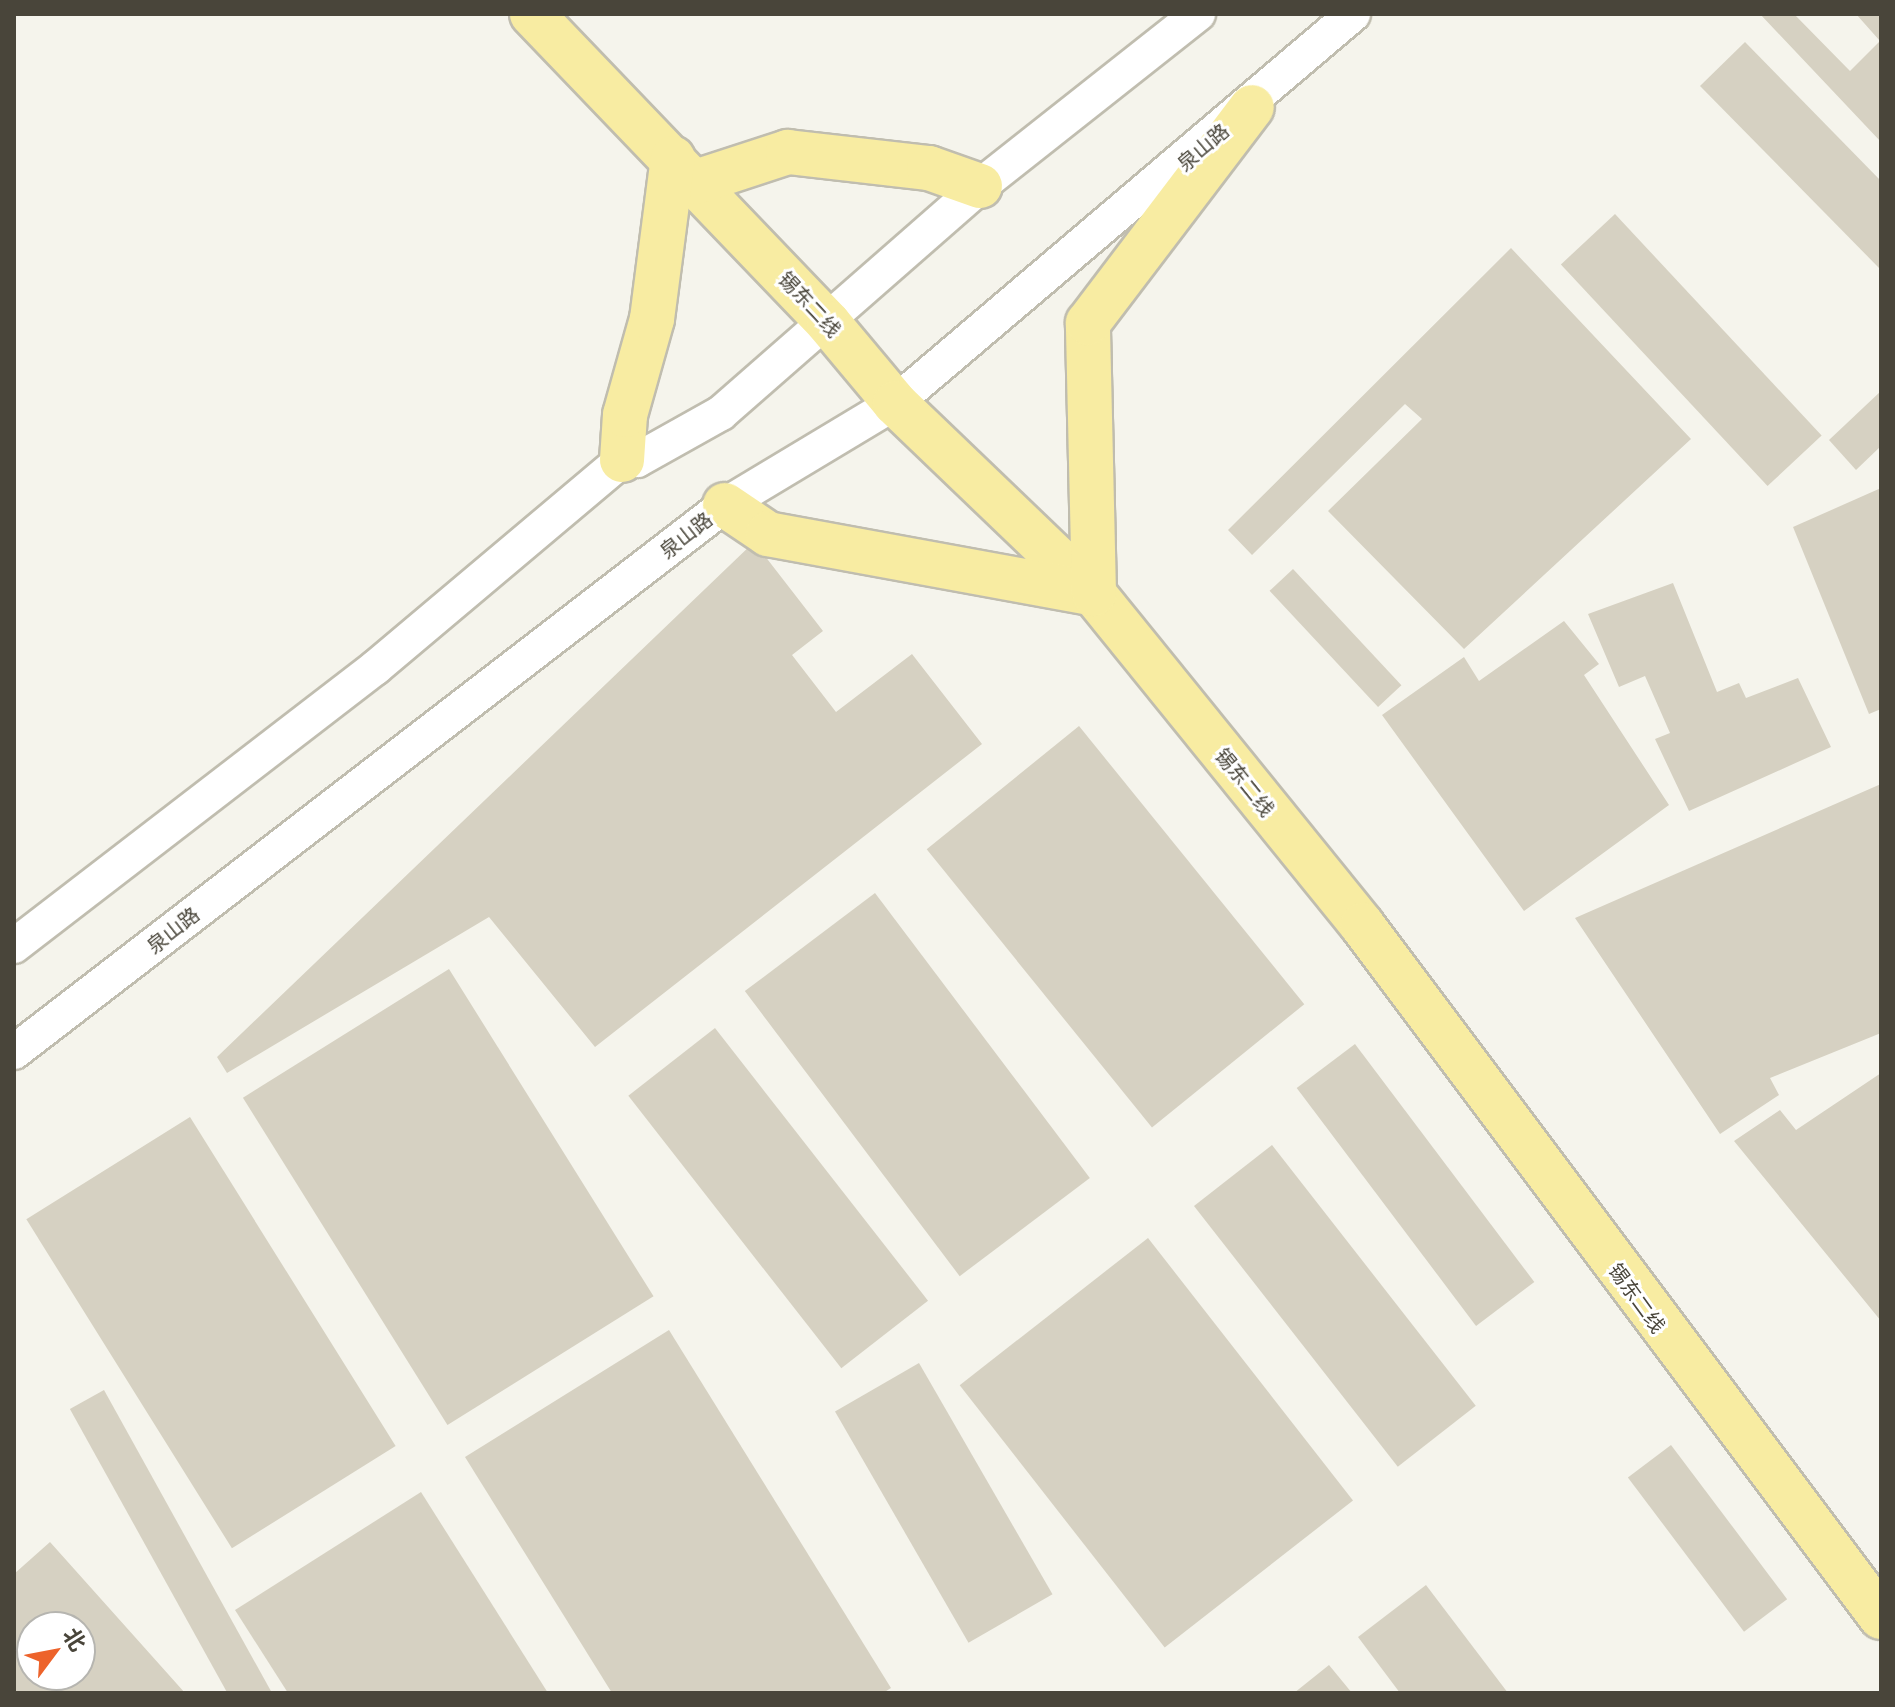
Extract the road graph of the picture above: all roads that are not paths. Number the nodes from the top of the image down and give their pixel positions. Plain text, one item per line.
1 (532, 14) edge
2 (1198, 14) edge
3 (1353, 14) edge
4 (1252, 107) junction
5 (684, 170) junction
6 (980, 186) junction
7 (829, 324) junction
8 (895, 403) junction
9 (622, 460) junction
10 (725, 505) junction
11 (1094, 594) junction
12 (14, 946) edge
13 (14, 1052) edge
14 (1881, 1617) edge

1 - 5 main road, 锡东二线
2 - 6 street
3 - 4 street, 泉山路
4 - 8 street, 泉山路
4 - 11 main road
5 - 6 main road
5 - 7 main road, 锡东二线
5 - 9 main road
6 - 7 street
7 - 8 main road, 锡东二线
7 - 9 street
8 - 10 street, 泉山路
8 - 11 main road, 锡东二线
9 - 12 street
10 - 11 main road
10 - 13 street, 泉山路
11 - 14 main road, 锡东二线

